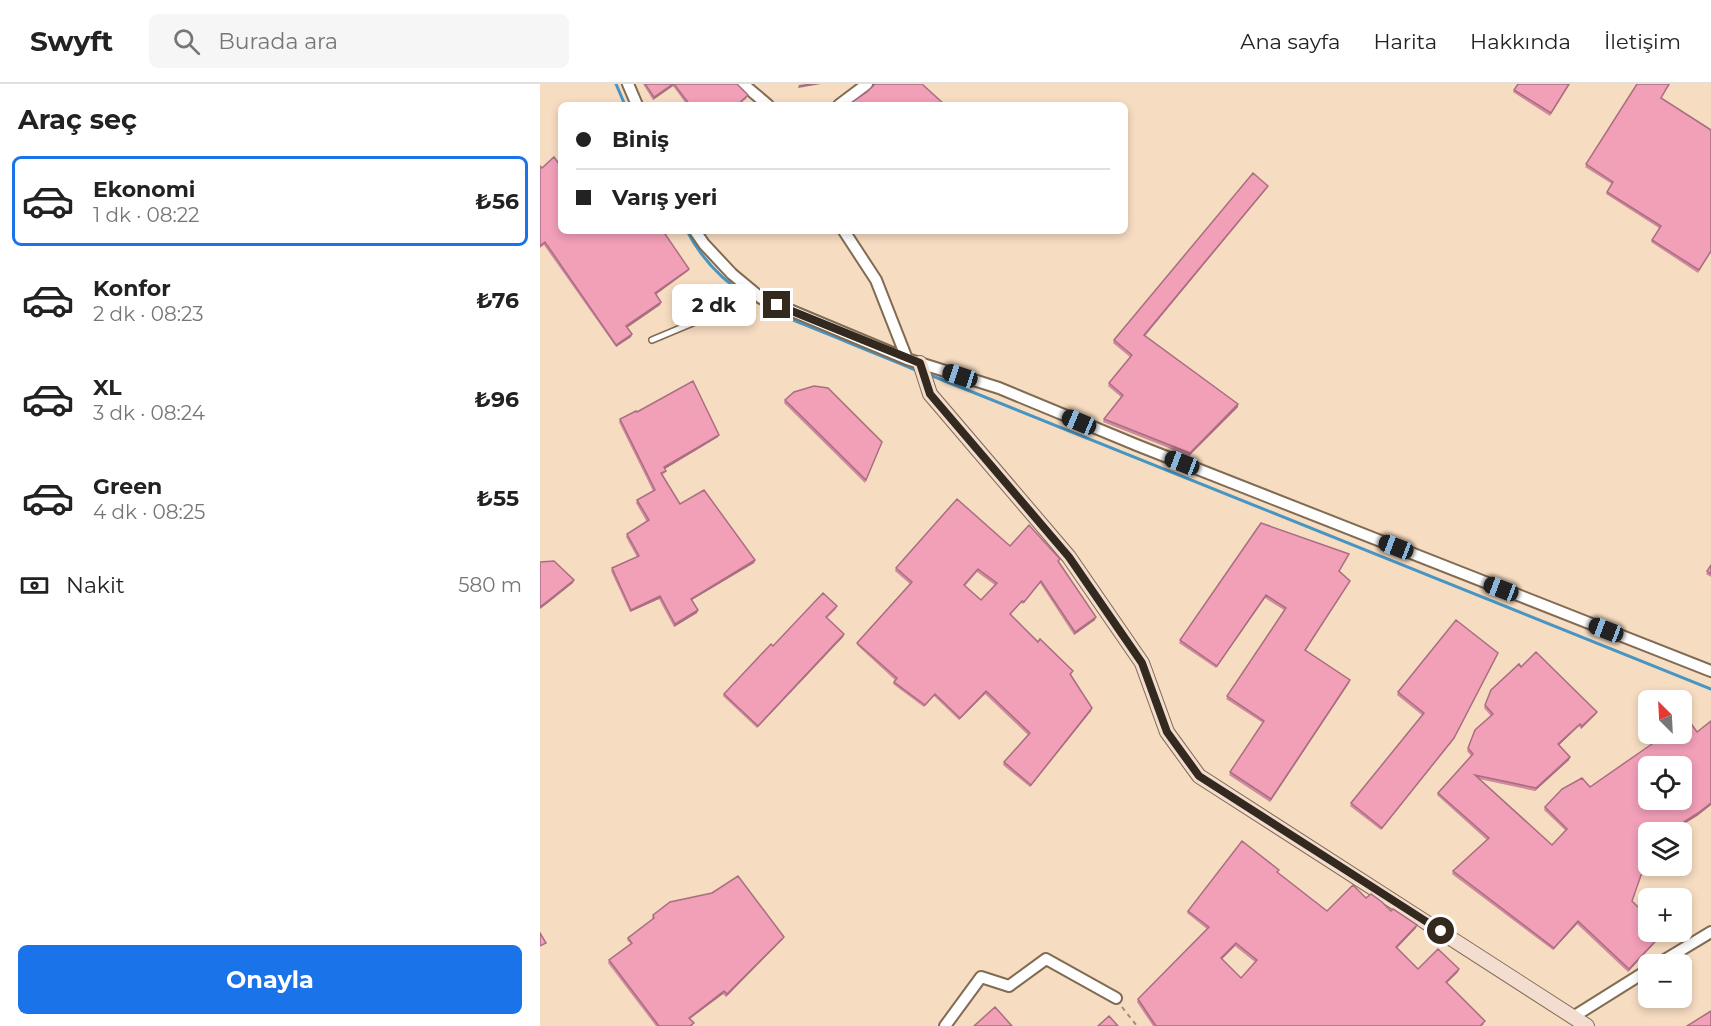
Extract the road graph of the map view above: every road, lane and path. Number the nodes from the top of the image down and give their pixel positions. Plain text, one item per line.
1 (628, 84) edge
2 (743, 84) edge
3 (867, 84) edge
4 (636, 102) edge
5 (764, 102) edge
6 (843, 102) edge
7 (697, 234) edge
8 (846, 234) edge
9 (743, 286) junction
10 (652, 340) dead end
11 (914, 361) junction
12 (1711, 672) edge
13 (1711, 932) edge
14 (1675, 954) edge
15 (1638, 976) edge
16 (1116, 998) joint
17 (1573, 1017) junction
18 (945, 1026) edge
19 (1137, 1026) edge
20 (1587, 1026) edge

1 - 4 street
2 - 5 street
3 - 6 street
7 - 9 street
8 - 11 street
9 - 10 lane
9 - 11 street
11 - 12 street
11 - 17 street
13 - 14 street
15 - 17 street
16 - 18 street
16 - 19 path
17 - 20 street

